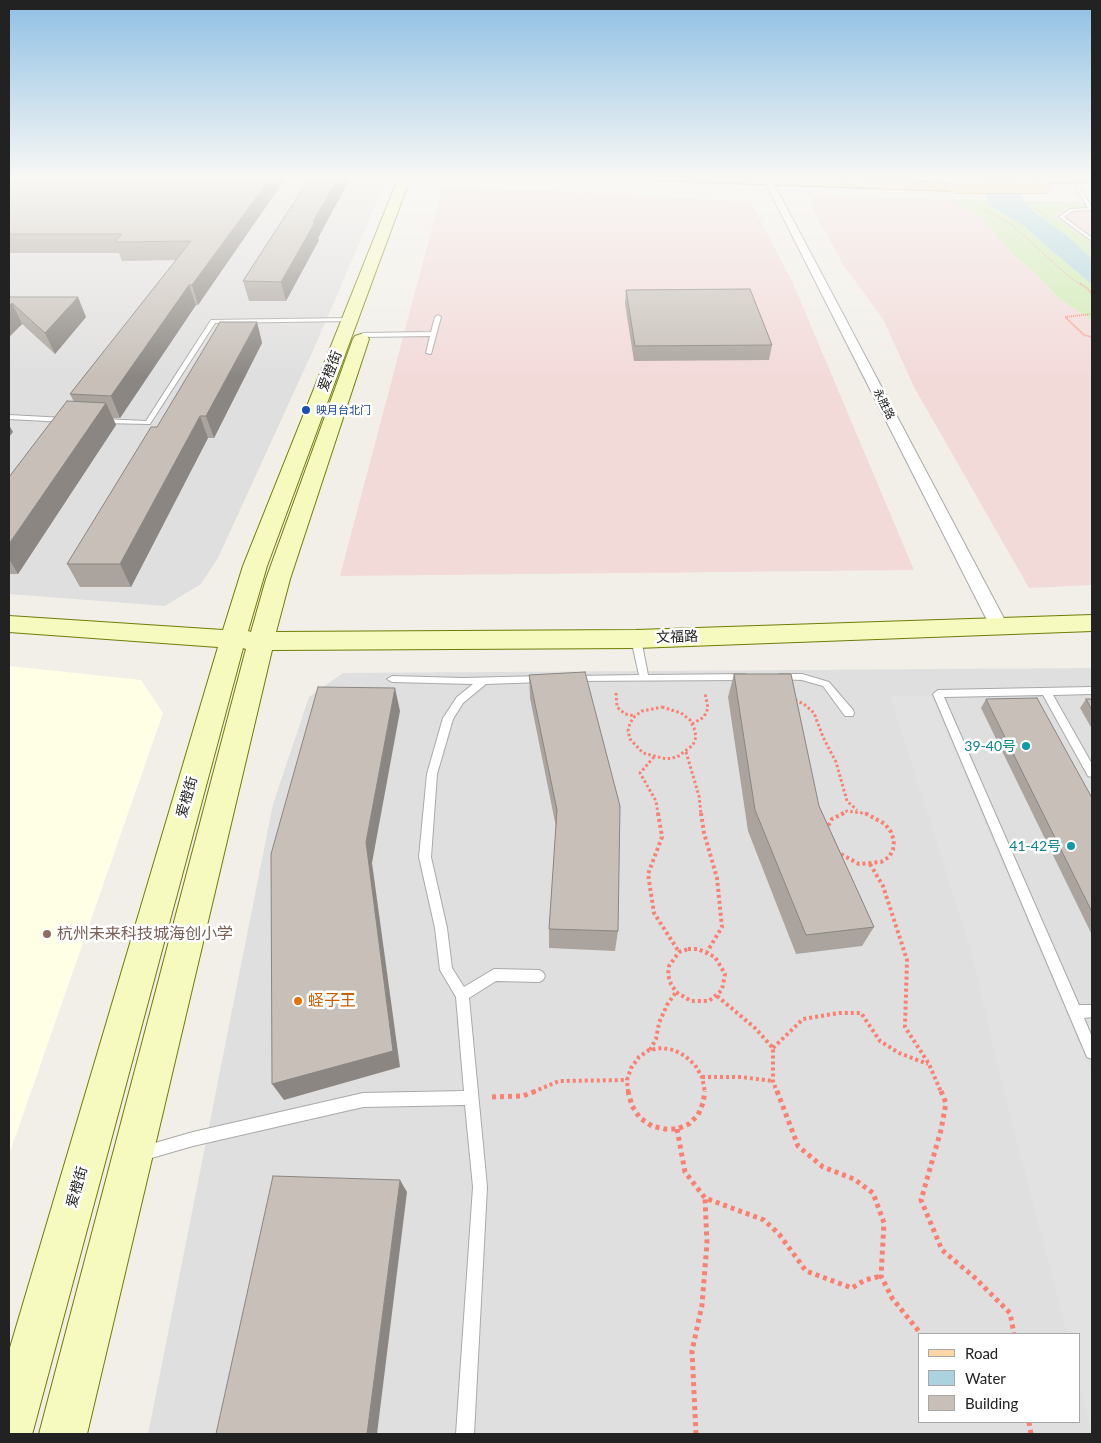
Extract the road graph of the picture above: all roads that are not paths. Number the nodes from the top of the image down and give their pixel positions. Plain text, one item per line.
1 (385, 243) edge
2 (392, 243) edge
3 (801, 243) edge
4 (438, 317) dead end
5 (359, 328) junction
6 (434, 331) junction
7 (429, 353) dead end
8 (9, 418) edge
9 (68, 420) edge
10 (98, 421) edge
11 (1092, 623) edge
12 (9, 624) edge
13 (998, 626) junction
14 (636, 639) junction
15 (247, 640) junction
16 (644, 678) junction
17 (392, 679) dead end
18 (549, 679) edge
19 (568, 679) edge
20 (483, 681) junction
21 (1092, 690) edge
22 (1046, 691) junction
23 (849, 713) dead end
24 (1092, 773) edge
25 (539, 976) dead end
26 (462, 995) junction
27 (1092, 1011) edge
28 (1075, 1012) junction
29 (1092, 1052) edge
30 (472, 1098) junction
31 (131, 1157) junction
32 (9, 1431) edge
33 (63, 1434) edge
34 (465, 1434) edge

1 - 5 street, 爱橙街
2 - 5 street, 爱橙街
3 - 13 street, 永胜路
4 - 6 lane
5 - 6 lane
5 - 10 lane
5 - 15 street, 爱橙街
6 - 7 lane
8 - 9 lane
11 - 13 street, 文福路
12 - 15 street, 文福路
13 - 14 street, 文福路
14 - 15 street, 文福路
14 - 16 lane
15 - 31 street, 爱橙街
15 - 32 street, 爱橙街
16 - 19 lane
16 - 23 lane
17 - 20 lane
18 - 20 lane
20 - 26 lane
21 - 22 lane
22 - 24 lane
22 - 28 lane
25 - 26 lane
26 - 30 lane
27 - 28 lane
28 - 29 lane
30 - 31 lane
30 - 34 lane
31 - 33 street, 爱橙街

